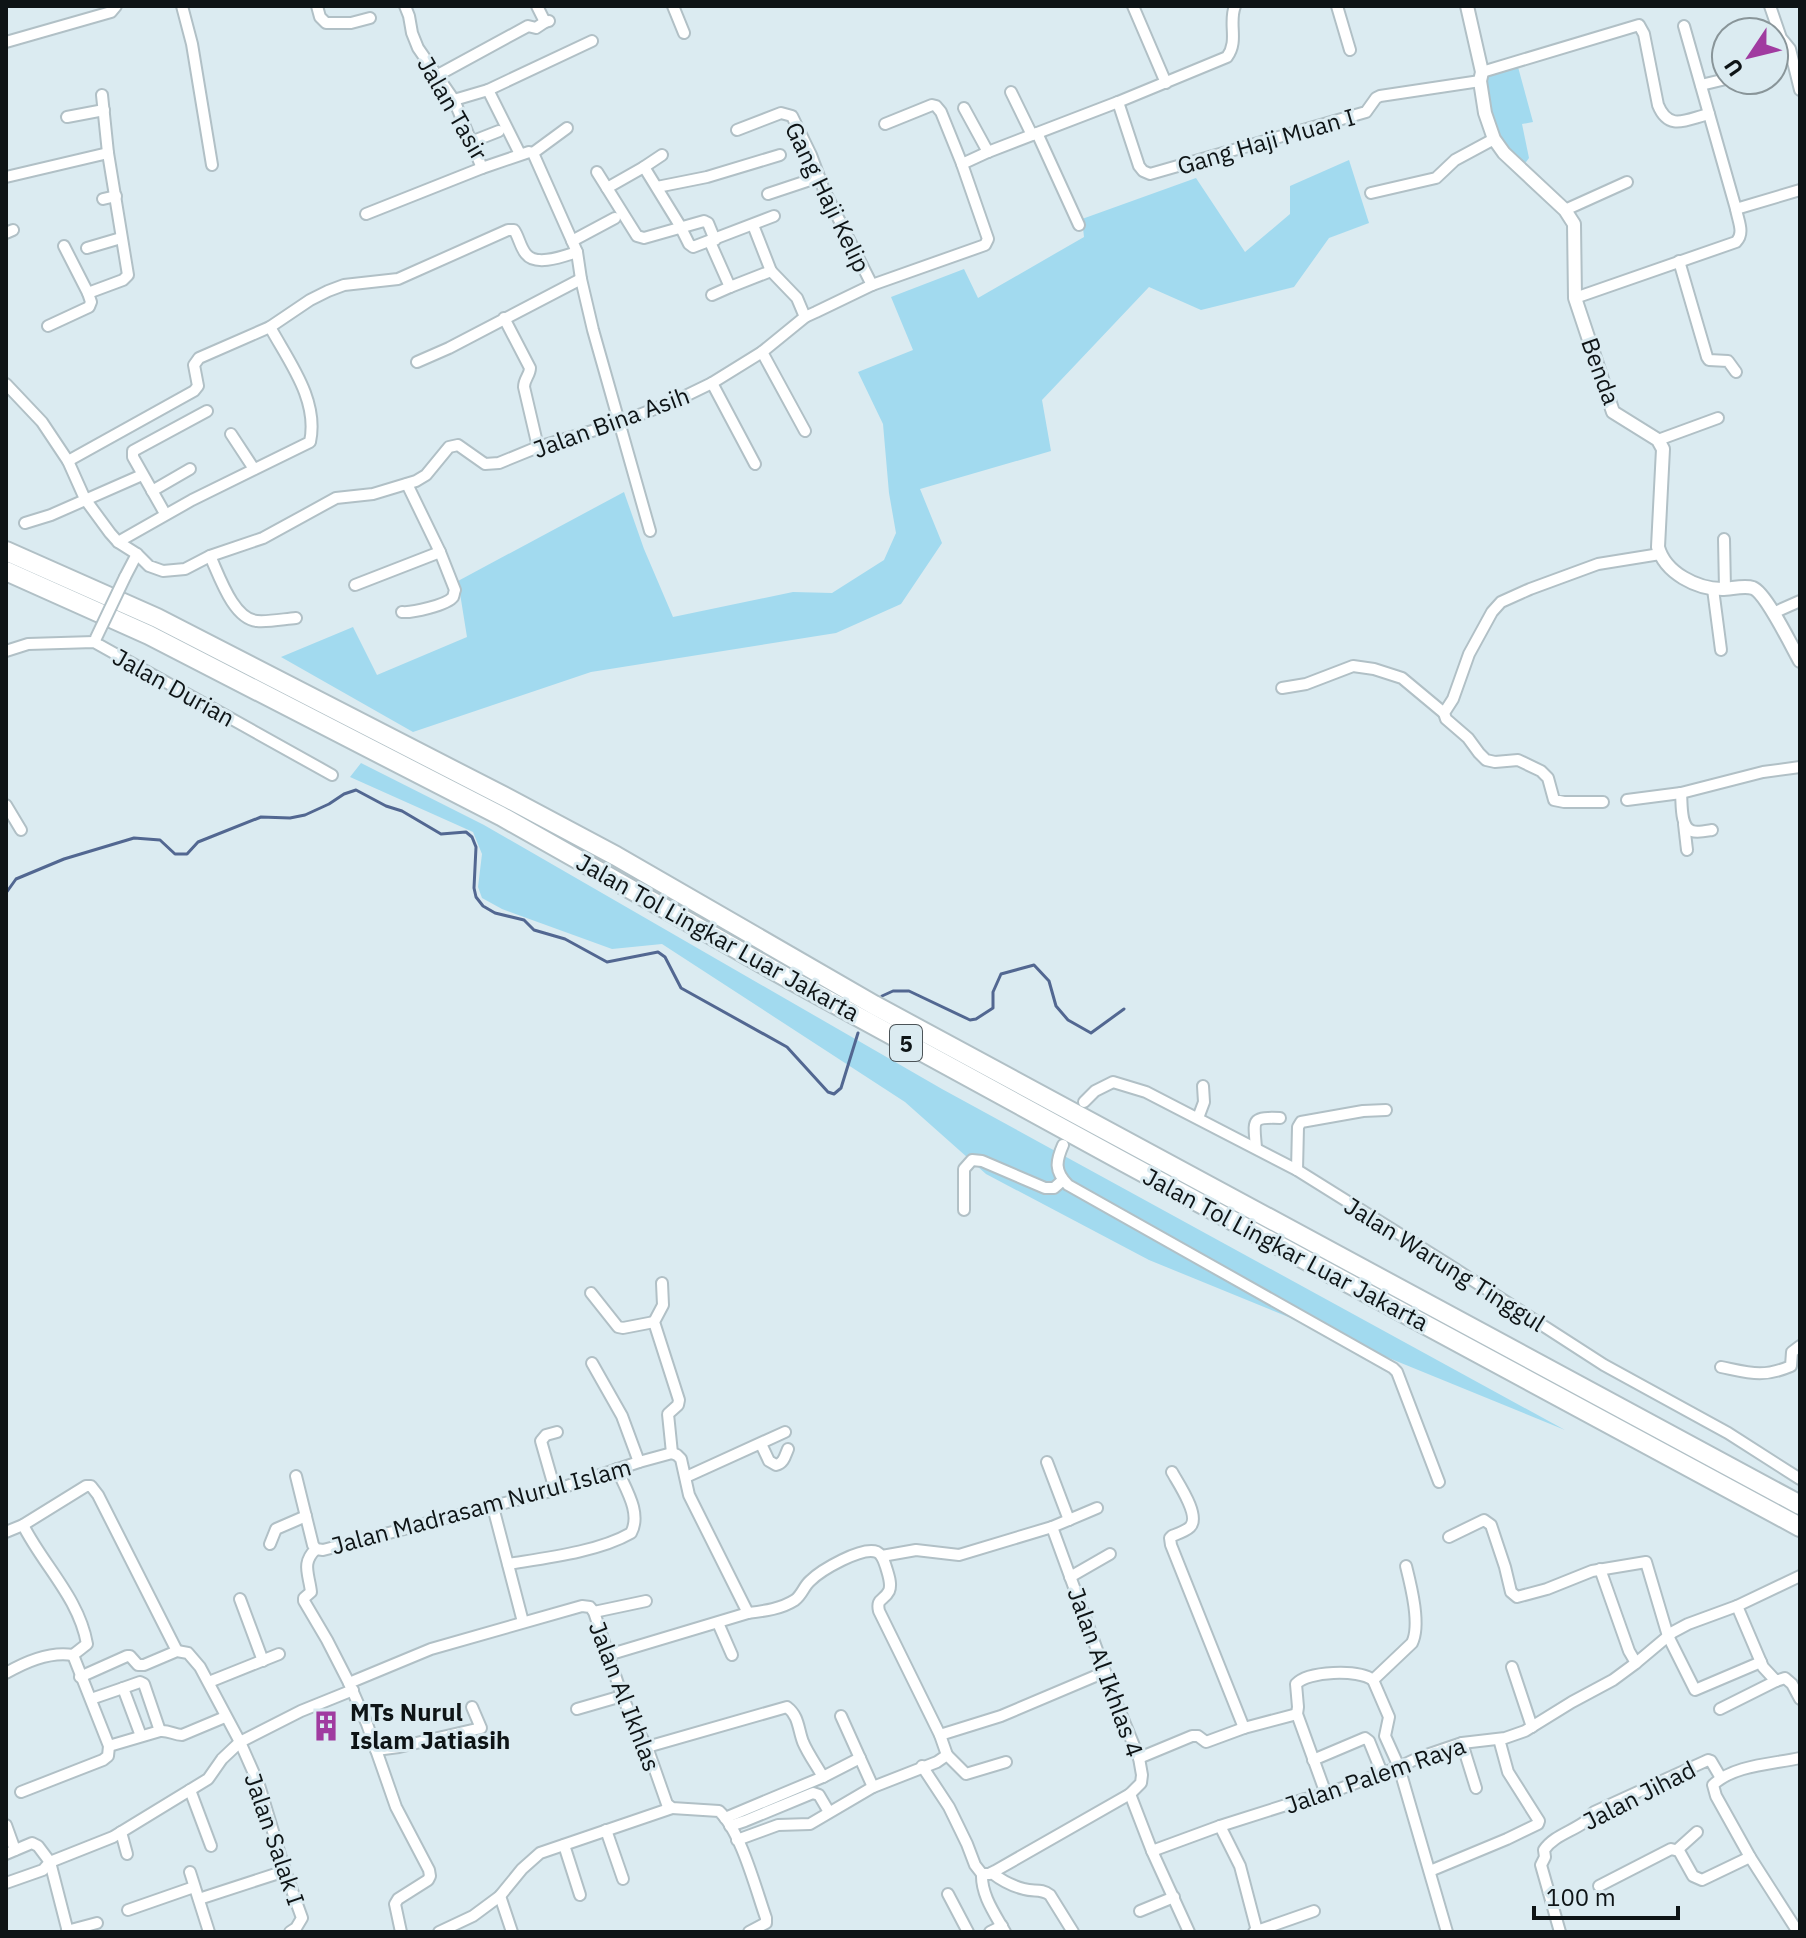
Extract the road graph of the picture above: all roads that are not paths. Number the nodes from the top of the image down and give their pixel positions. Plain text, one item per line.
1 (116, 6) edge
2 (182, 6) edge
3 (317, 6) edge
4 (407, 6) edge
5 (537, 6) edge
6 (673, 6) edge
7 (1133, 6) edge
8 (1235, 6) edge
9 (1337, 6) edge
10 (1467, 6) edge
11 (1770, 6) edge
12 (370, 18) dead end
13 (1684, 26) dead end
14 (684, 33) dead end
15 (592, 41) dead end
16 (6, 42) edge
17 (1350, 50) dead end
18 (438, 75) junction
19 (1481, 77) junction
20 (1166, 83) junction
21 (1710, 83) edge
22 (1701, 85) junction
23 (488, 90) junction
24 (1800, 90) edge
25 (1011, 92) dead end
26 (102, 95) dead end
27 (454, 100) junction
28 (1118, 102) junction
29 (964, 108) dead end
30 (104, 110) junction
31 (1709, 114) junction
32 (67, 117) dead end
33 (885, 124) dead end
34 (567, 128) dead end
35 (737, 130) dead end
36 (499, 131) dead end
37 (1034, 134) junction
38 (1494, 139) junction
39 (471, 142) junction
40 (988, 152) junction
41 (108, 153) junction
42 (533, 153) junction
43 (520, 154) junction
44 (662, 155) dead end
45 (780, 155) dead end
46 (962, 164) junction
47 (212, 165) dead end
48 (644, 167) junction
49 (482, 168) junction
50 (597, 172) dead end
51 (6, 177) edge
52 (819, 177) junction
53 (1627, 182) dead end
54 (657, 187) junction
55 (607, 188) junction
56 (1800, 190) edge
57 (1371, 193) dead end
58 (768, 194) dead end
59 (116, 196) junction
60 (103, 199) dead end
61 (1736, 209) junction
62 (1565, 210) junction
63 (366, 214) dead end
64 (774, 216) dead end
65 (615, 218) dead end
66 (753, 225) junction
67 (1079, 225) dead end
68 (681, 227) junction
69 (121, 238) junction
70 (713, 241) junction
71 (64, 246) dead end
72 (575, 247) junction
73 (87, 248) dead end
74 (1679, 261) junction
75 (771, 271) junction
76 (581, 279) junction
77 (872, 285) junction
78 (730, 287) junction
79 (88, 293) junction
80 (712, 295) dead end
81 (1575, 298) junction
82 (805, 317) junction
83 (504, 318) junction
84 (48, 326) dead end
85 (270, 327) junction
86 (762, 352) junction
87 (417, 362) dead end
88 (1736, 372) dead end
89 (712, 383) junction
90 (6, 384) edge
91 (207, 411) dead end
92 (1718, 418) dead end
93 (619, 423) junction
94 (805, 431) dead end
95 (231, 434) dead end
96 (1658, 440) junction
97 (538, 447) junction
98 (68, 461) junction
99 (755, 464) dead end
100 (190, 469) dead end
101 (254, 469) junction
102 (142, 475) junction
103 (407, 484) junction
104 (152, 491) junction
105 (85, 499) junction
106 (163, 510) dead end
107 (25, 523) dead end
108 (650, 531) dead end
109 (1724, 539) dead end
110 (118, 542) junction
111 (6, 551) edge
112 (440, 552) junction
113 (137, 554) junction
114 (1660, 554) junction
115 (210, 556) junction
116 (6, 571) edge
117 (355, 585) dead end
118 (1719, 589) junction
119 (1800, 601) edge
120 (402, 612) dead end
121 (1773, 613) junction
122 (296, 618) dead end
123 (95, 640) junction
124 (1721, 650) dead end
125 (6, 651) edge
126 (1800, 661) edge
127 (1282, 688) dead end
128 (1444, 713) junction
129 (1800, 767) edge
130 (332, 775) dead end
131 (1681, 793) junction
132 (1627, 800) dead end
133 (1603, 802) dead end
134 (6, 805) edge
135 (1684, 822) junction
136 (21, 830) dead end
137 (1712, 830) dead end
138 (1687, 850) dead end
139 (1203, 1086) dead end
140 (1084, 1102) dead end
141 (1386, 1110) dead end
142 (1198, 1118) junction
143 (1280, 1118) dead end
144 (1063, 1145) dead end
145 (1256, 1148) junction
146 (1297, 1170) junction
147 (1063, 1180) junction
148 (964, 1210) dead end
149 (662, 1283) dead end
150 (591, 1293) dead end
151 (654, 1322) junction
152 (1800, 1346) edge
153 (592, 1363) dead end
154 (1721, 1367) dead end
155 (557, 1432) dead end
156 (785, 1432) dead end
157 (761, 1444) junction
158 (788, 1449) dead end
159 (672, 1453) junction
160 (639, 1462) junction
161 (1047, 1462) dead end
162 (617, 1469) junction
163 (1172, 1472) dead end
164 (296, 1476) dead end
165 (686, 1477) junction
166 (1800, 1479) edge
167 (1439, 1482) dead end
168 (555, 1490) junction
169 (1800, 1505) edge
170 (493, 1507) junction
171 (1097, 1508) dead end
172 (306, 1516) junction
173 (1069, 1520) junction
174 (23, 1525) junction
175 (1052, 1527) junction
176 (1800, 1527) edge
177 (6, 1532) edge
178 (1449, 1537) dead end
179 (270, 1544) dead end
180 (316, 1549) junction
181 (1110, 1554) dead end
182 (882, 1556) junction
183 (508, 1564) junction
184 (1406, 1566) dead end
185 (1600, 1569) junction
186 (1800, 1576) edge
187 (1070, 1577) junction
188 (240, 1599) dead end
189 (646, 1601) dead end
190 (1737, 1606) junction
191 (594, 1612) junction
192 (748, 1613) junction
193 (523, 1622) junction
194 (718, 1623) junction
195 (1668, 1636) junction
196 (177, 1651) junction
197 (279, 1654) dead end
198 (73, 1655) junction
199 (608, 1655) junction
200 (732, 1655) dead end
201 (263, 1661) junction
202 (1761, 1662) junction
203 (1636, 1663) junction
204 (1512, 1667) dead end
205 (1105, 1672) junction
206 (6, 1673) edge
207 (80, 1677) junction
208 (1373, 1680) junction
209 (1776, 1681) junction
210 (209, 1682) junction
211 (351, 1687) junction
212 (123, 1688) junction
213 (622, 1696) junction
214 (91, 1699) junction
215 (1800, 1699) edge
216 (472, 1707) dead end
217 (577, 1709) dead end
218 (1720, 1709) dead end
219 (1297, 1714) junction
220 (841, 1716) dead end
221 (225, 1717) junction
222 (1532, 1727) junction
223 (1244, 1728) junction
224 (160, 1731) junction
225 (940, 1735) junction
226 (141, 1736) junction
227 (1499, 1739) junction
228 (240, 1742) junction
229 (1462, 1743) junction
230 (109, 1746) junction
231 (647, 1747) junction
232 (376, 1750) junction
233 (947, 1755) junction
234 (860, 1758) junction
235 (1139, 1758) junction
236 (1800, 1758) edge
237 (1313, 1760) junction
238 (1006, 1762) dead end
239 (922, 1766) junction
240 (1399, 1767) junction
241 (821, 1773) junction
242 (1382, 1773) junction
243 (1721, 1778) junction
244 (873, 1787) junction
245 (1476, 1788) dead end
246 (190, 1790) junction
247 (21, 1792) dead end
248 (1130, 1794) junction
249 (1326, 1794) junction
250 (672, 1808) junction
251 (829, 1812) junction
252 (727, 1822) junction
253 (6, 1825) edge
254 (1220, 1826) junction
255 (606, 1830) junction
256 (121, 1832) junction
257 (1697, 1832) dead end
258 (737, 1840) junction
259 (564, 1845) junction
260 (211, 1846) dead end
261 (1677, 1850) junction
262 (1152, 1851) junction
263 (10, 1852) edge
264 (127, 1854) dead end
265 (1750, 1857) junction
266 (50, 1862) junction
267 (285, 1871) junction
268 (1430, 1871) junction
269 (190, 1872) dead end
270 (987, 1873) junction
271 (623, 1879) dead end
272 (6, 1883) edge
273 (1599, 1886) dead end
274 (194, 1887) junction
275 (948, 1894) dead end
276 (580, 1895) dead end
277 (500, 1896) junction
278 (1174, 1897) junction
279 (199, 1899) junction
280 (128, 1910) dead end
281 (1140, 1911) dead end
282 (1314, 1911) dead end
283 (97, 1923) dead end
284 (459, 1927) edge
285 (1004, 1929) edge
286 (1255, 1931) edge
287 (68, 1932) edge
288 (209, 1932) edge
289 (290, 1932) edge
290 (401, 1932) edge
291 (439, 1932) edge
292 (512, 1932) edge
293 (749, 1932) edge
294 (968, 1932) edge
295 (990, 1932) edge
296 (1073, 1932) edge
297 (1189, 1932) edge
298 (1447, 1932) edge
299 (1560, 1932) edge
300 (1798, 1932) edge

1 - 16 street
2 - 47 street
3 - 12 street
4 - 18 street, Jalan Tasir
5 - 18 street
6 - 14 street
7 - 20 street
8 - 20 street
9 - 17 street
10 - 19 street
11 - 24 street
13 - 22 street
15 - 23 street
18 - 27 street, Jalan Tasir
19 - 28 street, Gang Haji Muan I
19 - 31 street
19 - 38 street
20 - 28 street
21 - 22 street
22 - 31 street
23 - 27 street
23 - 43 street
25 - 37 street
26 - 30 street
27 - 39 street, Jalan Tasir
28 - 37 street
29 - 40 street
30 - 32 street
30 - 41 street
31 - 61 street
33 - 46 street
34 - 42 street
35 - 52 street, Gang Haji Kelip
36 - 39 street
37 - 40 street
37 - 67 street
38 - 57 street
38 - 62 street
39 - 49 street, Jalan Tasir
40 - 46 street
41 - 51 street
41 - 59 street
42 - 43 street, Jalan Tasir
42 - 72 street
43 - 49 street, Jalan Tasir
44 - 48 street
45 - 54 street
46 - 77 street, Jalan Bina Asih
48 - 54 street
48 - 55 street
49 - 63 street
50 - 55 street
52 - 58 street
52 - 77 street, Gang Haji Kelip
53 - 62 street
54 - 68 street
55 - 68 street
56 - 61 street
59 - 60 street
59 - 69 street
61 - 74 street
62 - 81 street, Benda
64 - 66 street
65 - 72 street
66 - 70 street
66 - 75 street
68 - 70 street
68 - 70 street
69 - 73 street
69 - 79 street
70 - 78 street
71 - 79 street
72 - 76 street
72 - 85 street
74 - 81 street
74 - 88 street
75 - 78 street
75 - 82 street
76 - 83 street
76 - 93 street
77 - 82 street, Jalan Bina Asih
78 - 80 street
79 - 84 street
81 - 96 street, Benda
82 - 86 street, Jalan Bina Asih
83 - 87 street
83 - 97 street
85 - 98 street
85 - 101 street
86 - 89 street, Jalan Bina Asih
86 - 94 street
89 - 93 street, Jalan Bina Asih
89 - 99 street
90 - 98 street, Jalan Bina Asih
91 - 102 street
92 - 96 street
93 - 97 street, Jalan Bina Asih
93 - 108 street
95 - 101 street
96 - 114 street
97 - 103 street, Jalan Bina Asih
98 - 105 street, Jalan Bina Asih
100 - 104 street
101 - 110 street
102 - 104 street
102 - 105 street
103 - 112 street
103 - 115 street, Jalan Bina Asih
104 - 106 street
105 - 107 street
105 - 110 street, Jalan Bina Asih
109 - 118 street
110 - 113 street, Jalan Bina Asih
111 - 169 highway, Jalan Tol Lingkar Luar Jakarta / 5
112 - 117 street
112 - 120 street
113 - 115 street, Jalan Bina Asih
113 - 123 street, bridge
114 - 118 street
114 - 128 street
115 - 122 street
116 - 176 highway, Jalan Tol Lingkar Luar Jakarta / 5
118 - 121 street
118 - 124 street
119 - 121 street
121 - 126 street
123 - 125 street, Jalan Durian
123 - 130 street, Jalan Durian
127 - 128 street
128 - 133 street
129 - 131 street
131 - 132 street
131 - 135 street
134 - 136 street
135 - 137 street
135 - 138 street
139 - 142 street
140 - 142 street, Jalan Warung Tinggul
141 - 146 street
142 - 145 street, Jalan Warung Tinggul
143 - 145 street
144 - 147 street
145 - 146 street, Jalan Warung Tinggul
146 - 166 street, Jalan Warung Tinggul
147 - 148 street
147 - 167 street
149 - 151 street
150 - 151 street
151 - 159 street
152 - 154 street
153 - 160 street
155 - 168 street
156 - 157 street
157 - 158 street
157 - 165 street
159 - 160 street, Jalan Madrasam Nurul Islam
159 - 165 street
160 - 162 street, Jalan Madrasam Nurul Islam
161 - 173 street
162 - 168 street, Jalan Madrasam Nurul Islam
162 - 183 street
163 - 223 street
164 - 172 street, Jalan Madrasam Nurul Islam
165 - 192 street
168 - 170 street, Jalan Madrasam Nurul Islam
170 - 180 street, Jalan Madrasam Nurul Islam
170 - 183 street
171 - 173 street
172 - 179 street
172 - 180 street, Jalan Madrasam Nurul Islam
173 - 175 street
174 - 177 street
174 - 196 street
174 - 198 street
175 - 182 street
175 - 187 street, Jalan Al Ikhlas 4
178 - 185 street
180 - 211 street
181 - 187 street
182 - 192 street
182 - 225 street
183 - 193 street
184 - 208 street
185 - 195 street
185 - 203 street
186 - 190 street, Jalan Palem Raya
187 - 205 street, Jalan Al Ikhlas 4
188 - 201 street
189 - 191 street
190 - 195 street, Jalan Palem Raya
190 - 202 street
191 - 193 street, Jalan Al Ikhlas
191 - 199 street, Jalan Al Ikhlas
192 - 194 street
193 - 211 street, Jalan Al Ikhlas
194 - 199 street
194 - 200 street
195 - 202 street
195 - 203 street, Jalan Palem Raya
196 - 207 street
196 - 210 street, Jalan Salak I
197 - 201 street
198 - 206 street
198 - 207 street
199 - 213 street, Jalan Al Ikhlas
201 - 210 street
202 - 209 street
203 - 222 street, Jalan Palem Raya
204 - 222 street
205 - 225 street
205 - 235 street, Jalan Al Ikhlas 4
207 - 214 street
208 - 219 street
208 - 240 street
209 - 215 street
209 - 218 street
210 - 221 street, Jalan Salak I
211 - 228 street, Jalan Al Ikhlas
211 - 232 street
212 - 214 street
212 - 224 street
212 - 226 street
213 - 217 street
213 - 231 street, Jalan Al Ikhlas
214 - 230 street
216 - 232 street
219 - 223 street
219 - 237 street
220 - 234 street
221 - 224 street
221 - 228 street, Jalan Salak I
222 - 227 street, Jalan Palem Raya
223 - 235 street
224 - 226 street
225 - 233 street
226 - 230 street
227 - 229 street, Jalan Palem Raya
227 - 268 street
228 - 246 street
228 - 267 street, Jalan Salak I
229 - 240 street, Jalan Palem Raya
229 - 245 street
230 - 247 street
231 - 241 street
231 - 250 street, Jalan Al Ikhlas
232 - 290 street
233 - 238 street
233 - 239 street
234 - 241 street
234 - 244 street
235 - 248 street, Jalan Al Ikhlas 4
236 - 243 street
237 - 242 street
237 - 249 street
239 - 244 street
239 - 270 street
240 - 242 street, Jalan Palem Raya
240 - 268 street
241 - 252 street
242 - 249 street, Jalan Palem Raya
243 - 265 street
243 - 299 street, Jalan Jihad
244 - 251 street
246 - 256 street
246 - 260 street
248 - 262 street
248 - 270 street, Jalan Al Ikhlas 4
249 - 254 street, Jalan Palem Raya
250 - 252 street
250 - 255 street
251 - 252 street
251 - 258 street
252 - 258 street
253 - 263 street
254 - 262 street, Jalan Palem Raya
254 - 286 street
255 - 259 street
255 - 271 street
256 - 264 street
256 - 266 street
257 - 261 street
258 - 293 street
259 - 276 street
259 - 277 street
261 - 265 street
261 - 273 street
262 - 278 street
263 - 266 street
265 - 300 street
266 - 272 street
266 - 287 street
267 - 279 street
267 - 289 street, Jalan Salak I
268 - 298 street
269 - 274 street
270 - 285 street
270 - 296 street
274 - 279 street
274 - 280 street
275 - 294 street
277 - 284 street
277 - 292 street
278 - 281 street
278 - 297 street
279 - 288 street
282 - 286 street
283 - 287 street
284 - 291 street
285 - 295 street

